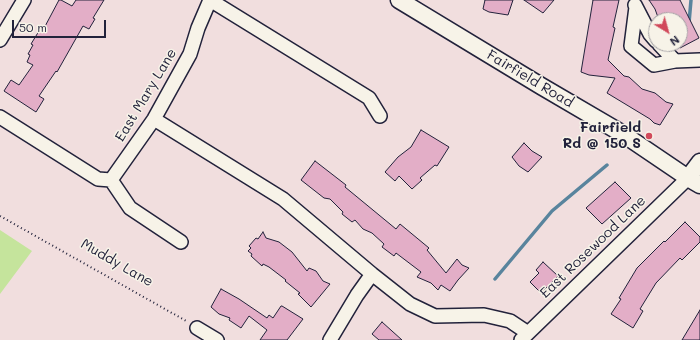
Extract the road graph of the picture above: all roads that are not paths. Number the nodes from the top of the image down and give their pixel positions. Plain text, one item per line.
1 (24, 0) edge
2 (210, 0) edge
3 (399, 0) edge
4 (635, 4) edge
5 (648, 30) edge
6 (0, 40) edge
7 (667, 52) edge
8 (700, 60) edge
9 (675, 61) junction
10 (380, 116) dead end
11 (0, 117) edge
12 (154, 119) junction
13 (700, 162) edge
14 (111, 180) junction
15 (694, 182) edge
16 (180, 242) dead end
17 (372, 274) junction
18 (197, 328) road end
19 (524, 336) edge
20 (217, 340) edge
21 (330, 340) edge

1 - 6 street
2 - 10 street
2 - 12 street, East Mary Lane
3 - 15 street, Fairfield Road
4 - 5 street
4 - 9 street
7 - 9 street
8 - 9 street
11 - 14 street
12 - 14 street, East Mary Lane
12 - 17 street
13 - 15 street
14 - 16 street
15 - 19 street, East Rosewood Lane
17 - 19 street
17 - 21 street
18 - 20 street

